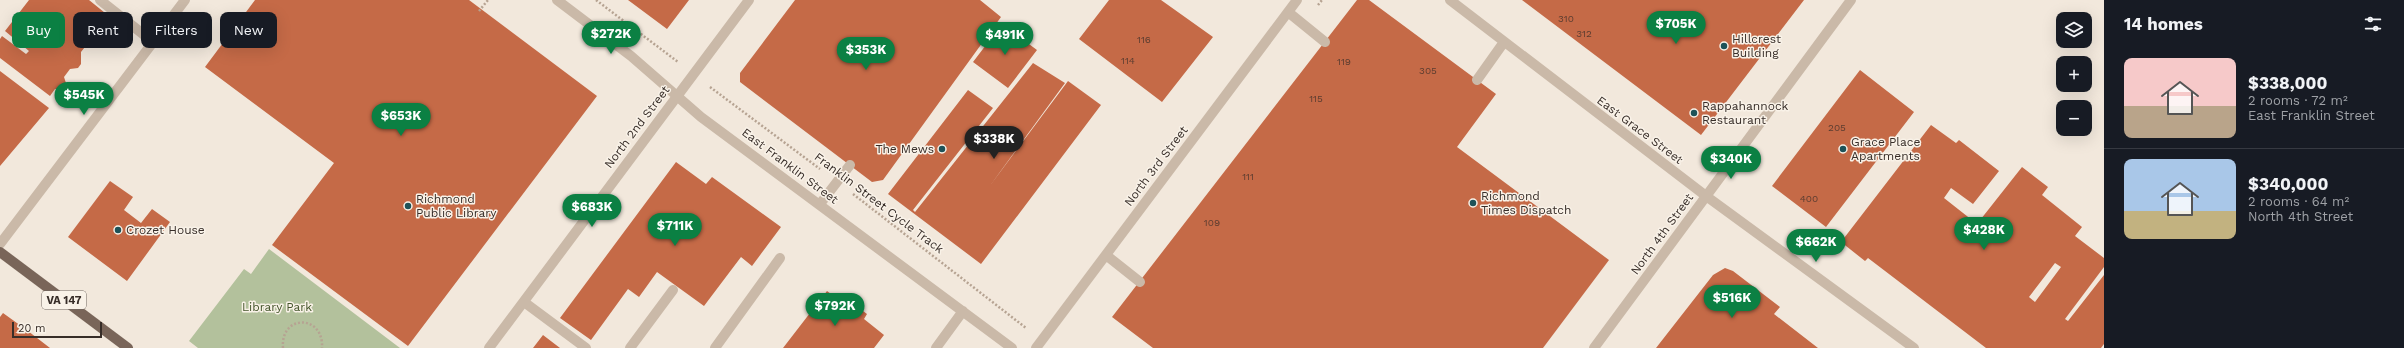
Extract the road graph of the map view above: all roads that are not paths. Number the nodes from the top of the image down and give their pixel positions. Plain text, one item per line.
1 (100, 0) edge
2 (185, 0) edge
3 (557, 0) edge
4 (749, 0) edge
5 (1298, 0) edge
6 (1450, 0) edge
7 (1851, 0) edge
8 (176, 12) edge
9 (1288, 12) junction
10 (141, 32) edge
11 (1325, 42) dead end
12 (1504, 42) junction
13 (148, 48) edge
14 (1477, 80) dead end
15 (677, 95) junction
16 (850, 165) dead end
17 (1706, 196) junction
18 (820, 204) junction
19 (0, 244) edge
20 (0, 252) edge
21 (1106, 255) junction
22 (780, 258) dead end
23 (1140, 282) dead end
24 (673, 290) dead end
25 (524, 302) junction
26 (963, 312) junction
27 (128, 348) edge
28 (489, 348) edge
29 (586, 348) edge
30 (630, 348) edge
31 (715, 348) edge
32 (936, 348) edge
33 (1012, 348) edge
34 (1036, 348) edge
35 (1594, 348) edge
36 (1914, 348) edge

1 - 10 street
2 - 8 street
3 - 15 street, East Franklin Street
4 - 15 street, North 2nd Street
5 - 9 street, North 3rd Street
6 - 12 street, East Grace Street
7 - 17 street, North 4th Street
9 - 11 street
9 - 21 street, North 3rd Street
12 - 14 street
12 - 17 street, East Grace Street
13 - 19 street
15 - 18 street, East Franklin Street
15 - 25 street, North 2nd Street
16 - 18 street
17 - 35 street, North 4th Street
17 - 36 street, East Grace Street
18 - 26 street, East Franklin Street
20 - 27 main road, VA 147
21 - 23 street
21 - 34 street, North 3rd Street
22 - 31 street
24 - 30 street
25 - 28 street, North 2nd Street
25 - 29 street
26 - 32 street
26 - 33 street, East Franklin Street

